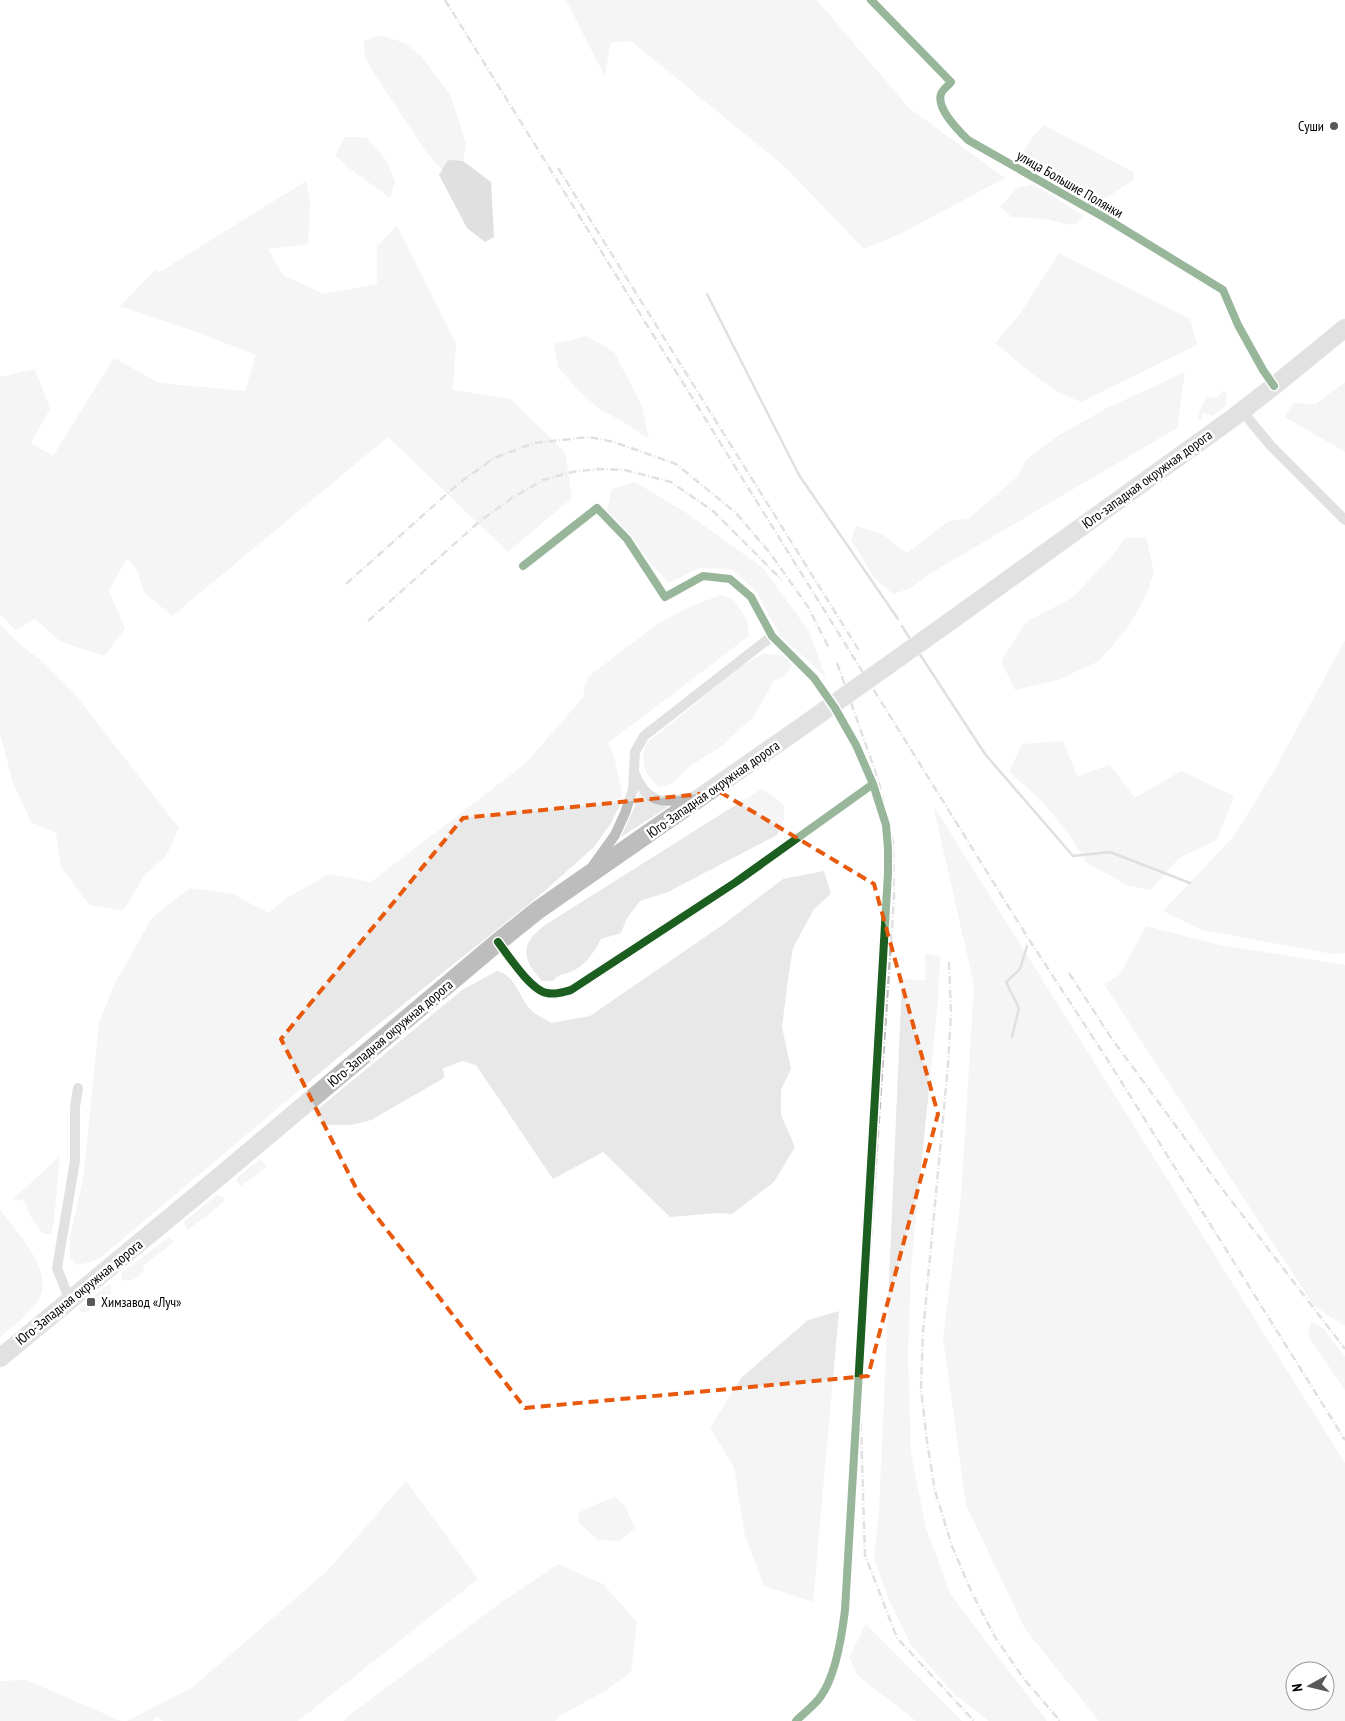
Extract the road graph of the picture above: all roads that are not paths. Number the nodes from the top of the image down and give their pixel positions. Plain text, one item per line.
1 (871, 0) edge
2 (1345, 328) edge
3 (1274, 386) junction
4 (1242, 411) junction
5 (1345, 520) edge
6 (523, 566) dead end
7 (772, 636) junction
8 (797, 730) joint
9 (635, 772) junction
10 (873, 784) junction
11 (705, 794) junction
12 (586, 875) junction
13 (498, 942) junction
14 (78, 1088) dead end
15 (70, 1301) junction
16 (0, 1358) edge
17 (796, 1721) edge

1 - 3 street, улица Большие Полянки
2 - 3 highway, Юго-западная окружная дорога
3 - 4 highway, Юго-западная окружная дорога
4 - 5 street
4 - 8 highway, Юго-западная окружная дорога, bridge
6 - 7 street
7 - 9 street
7 - 10 street
8 - 11 highway, Юго-Западная окружная дорога
9 - 11 street
9 - 12 street
10 - 13 street
10 - 17 street
11 - 12 highway, Юго-Западная окружная дорога
12 - 13 highway, Юго-Западная окружная дорога
13 - 15 highway, Юго-Западная окружная дорога
14 - 15 street
15 - 16 highway, Юго-Западная окружная дорога

